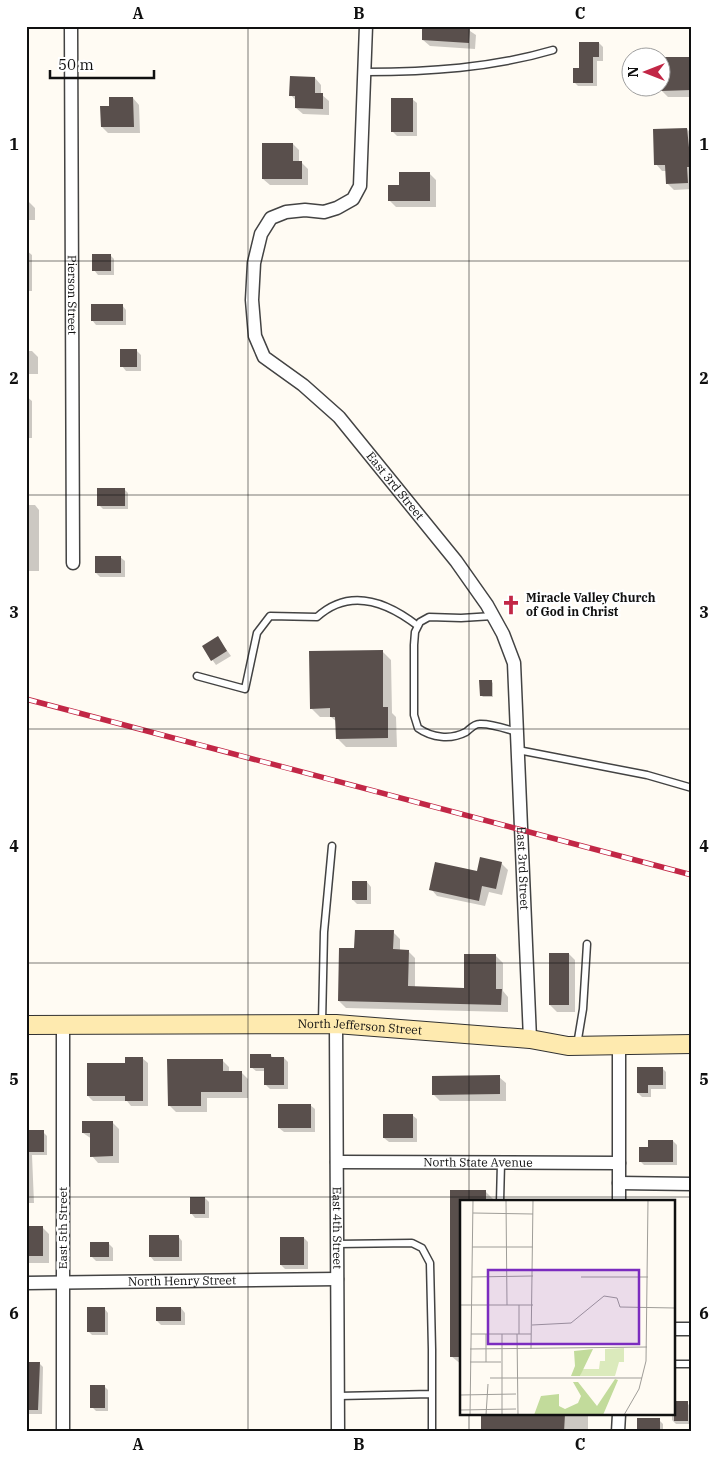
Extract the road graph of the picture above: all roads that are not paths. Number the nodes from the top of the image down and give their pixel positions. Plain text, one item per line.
1 (71, 26) edge
2 (366, 26) edge
3 (553, 50) dead end
4 (365, 72) junction
5 (72, 562) dead end
6 (493, 616) junction
7 (418, 626) junction
8 (197, 676) dead end
9 (517, 732) junction
10 (518, 750) junction
11 (692, 788) edge
12 (332, 846) dead end
13 (586, 944) dead end
14 (26, 1024) edge
15 (63, 1024) junction
16 (329, 1024) junction
17 (530, 1039) junction
18 (692, 1044) edge
19 (577, 1046) junction
20 (619, 1046) junction
21 (337, 1162) junction
22 (501, 1163) junction
23 (619, 1164) junction
24 (619, 1183) junction
25 (692, 1184) edge
26 (500, 1200) edge
27 (619, 1200) edge
28 (337, 1244) junction
29 (337, 1279) junction
30 (26, 1283) edge
31 (63, 1283) junction
32 (676, 1329) edge
33 (692, 1329) edge
34 (676, 1364) edge
35 (692, 1364) edge
36 (432, 1394) junction
37 (338, 1396) junction
38 (618, 1416) edge
39 (63, 1432) edge
40 (338, 1432) edge
41 (432, 1432) edge
42 (618, 1432) edge

1 - 5 street, Pierson Street
2 - 4 street, East 3rd Street
3 - 4 lane
4 - 6 street, East 3rd Street
6 - 7 lane
6 - 9 street, East 3rd Street
7 - 8 lane
7 - 9 lane
9 - 10 street, East 3rd Street
10 - 11 lane
10 - 17 street, East 3rd Street
12 - 16 lane
13 - 19 lane
14 - 15 street, North Jefferson Street
15 - 16 street, North Jefferson Street
15 - 31 street, East 5th Street
16 - 17 street, North Jefferson Street
16 - 21 street, East 4th Street
17 - 19 street, North Jefferson Street
18 - 20 street, North Jefferson Street
19 - 20 street, North Jefferson Street
20 - 23 street
21 - 22 street, North State Avenue
21 - 28 street, East 4th Street
22 - 23 street, North State Avenue
22 - 26 lane
23 - 24 street
24 - 25 street
24 - 27 street
28 - 29 street, East 4th Street
28 - 36 lane
29 - 31 street, North Henry Street
29 - 37 street, East 4th Street
30 - 31 street, North Henry Street
31 - 39 street, East 5th Street
32 - 33 street
34 - 35 lane
36 - 37 lane
36 - 41 lane
37 - 40 street, East 4th Street
38 - 42 street

